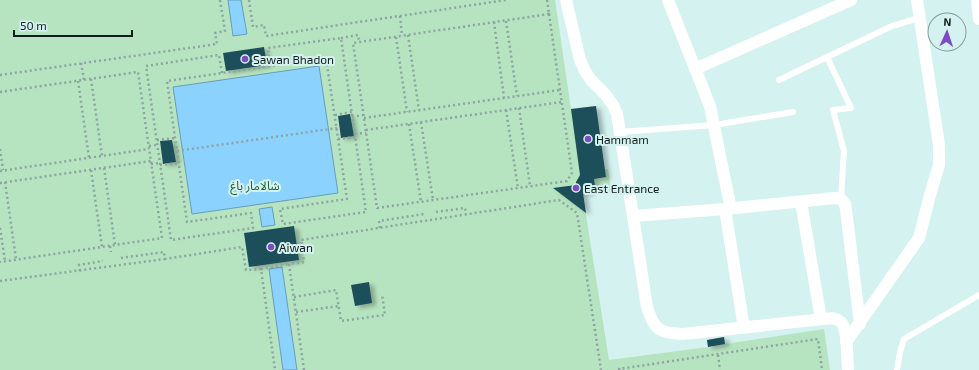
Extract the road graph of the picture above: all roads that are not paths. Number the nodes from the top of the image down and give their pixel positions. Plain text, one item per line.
1 (566, 0) edge
2 (668, 0) edge
3 (851, 0) edge
4 (917, 0) edge
5 (977, 0) edge
6 (920, 18) junction
7 (979, 19) edge
8 (827, 57) junction
9 (695, 69) junction
10 (779, 80) dead end
11 (793, 112) dead end
12 (714, 125) junction
13 (619, 132) junction
14 (842, 199) junction
15 (801, 202) junction
16 (728, 209) junction
17 (633, 216) junction
18 (979, 295) edge
19 (821, 319) junction
20 (860, 324) junction
21 (744, 328) junction
22 (846, 342) junction
23 (848, 370) edge
24 (897, 370) edge

1 - 13 street
2 - 9 street
3 - 9 street
4 - 6 street
5 - 7 street
6 - 8 lane
6 - 20 street
8 - 10 lane
8 - 14 lane
9 - 12 street
11 - 12 lane
12 - 13 lane
12 - 16 street
13 - 17 street
14 - 15 street
14 - 20 street
15 - 16 street
15 - 19 street
16 - 17 street
16 - 21 street
17 - 21 street
18 - 24 lane
19 - 21 street
19 - 22 street
20 - 22 street
22 - 23 street

